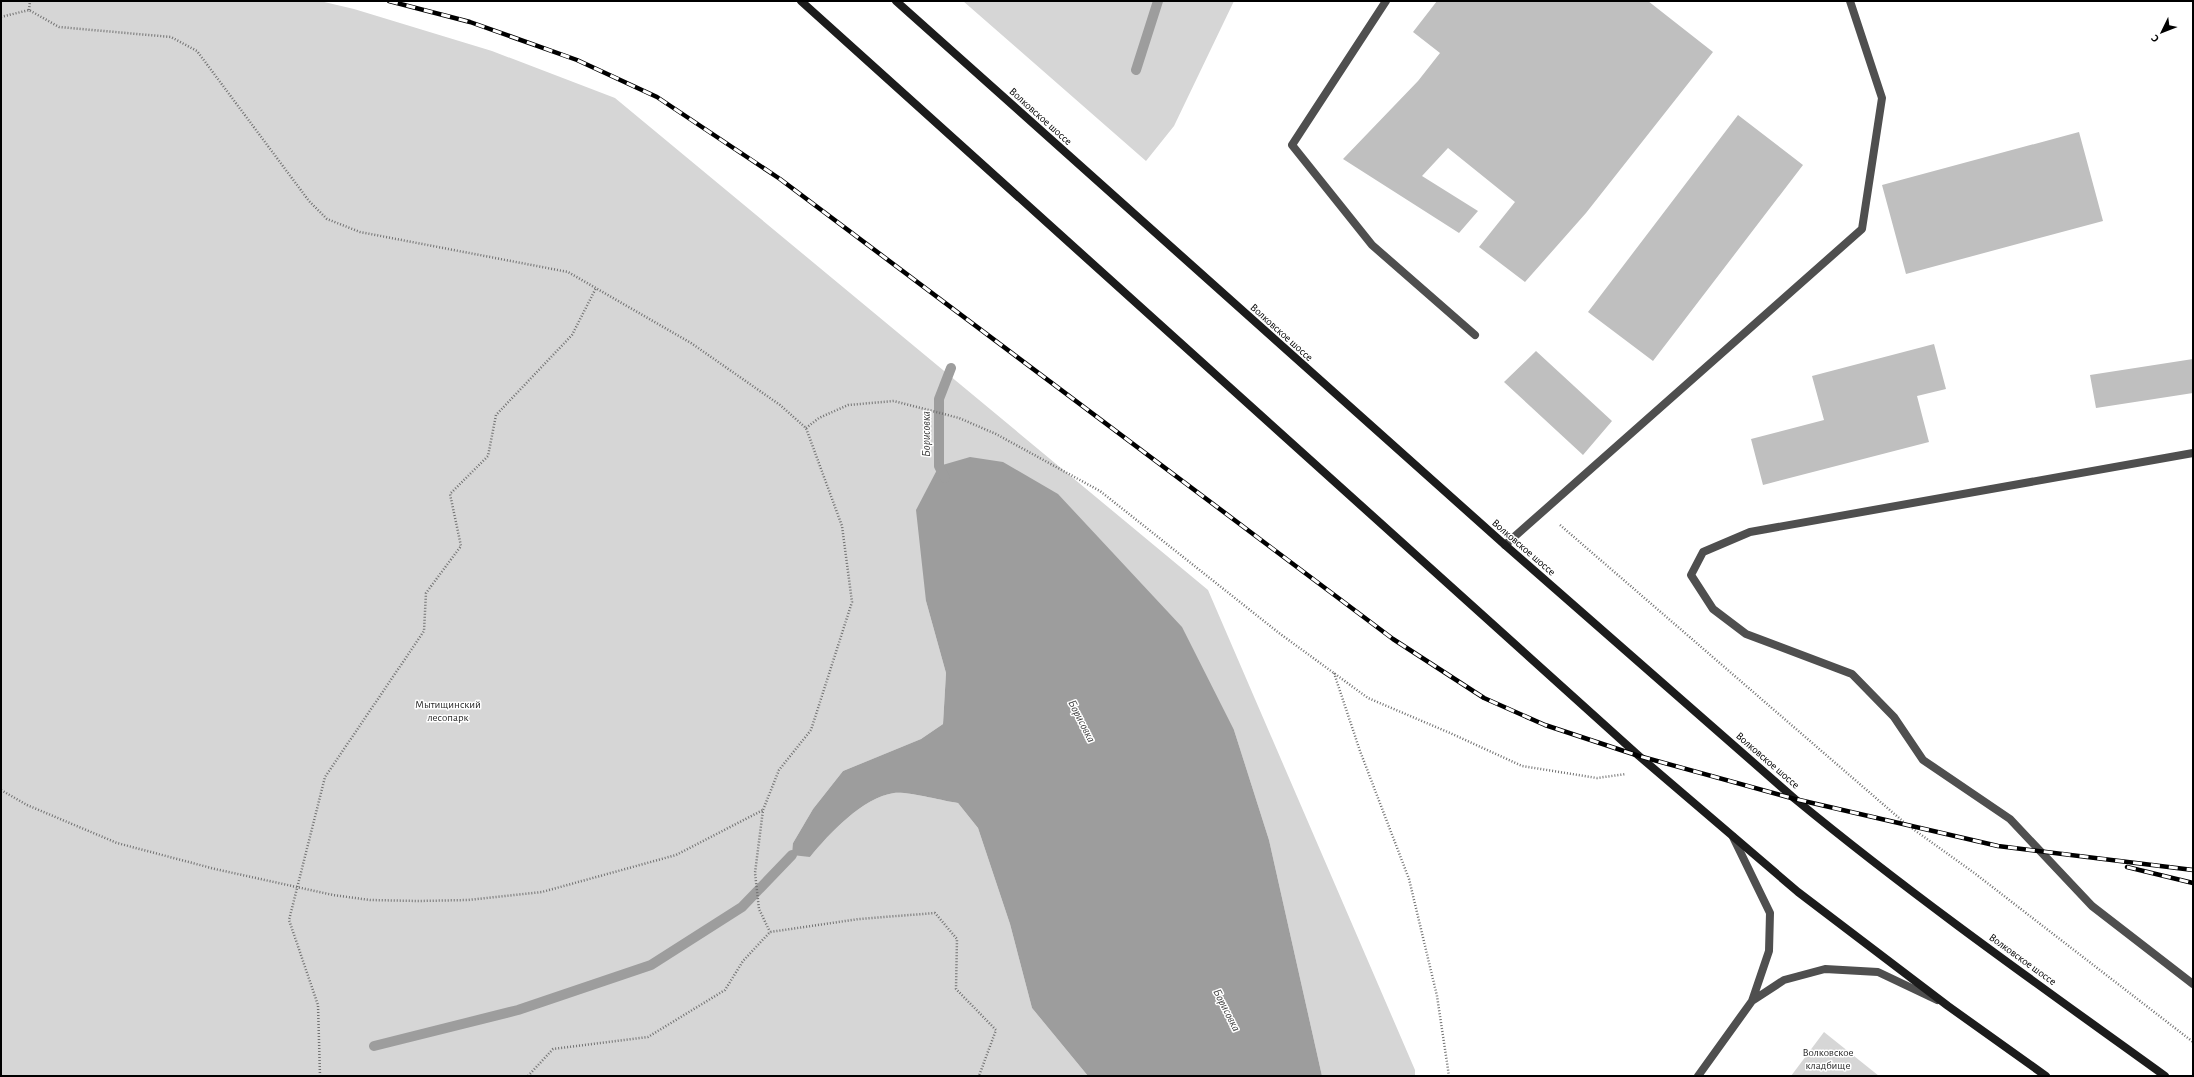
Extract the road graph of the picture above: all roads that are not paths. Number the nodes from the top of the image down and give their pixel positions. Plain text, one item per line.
1 (801, 1) edge
2 (896, 1) edge
3 (1386, 1) edge
4 (1850, 1) edge
5 (1475, 335) dead end
6 (2193, 453) edge
7 (1506, 545) junction
8 (1733, 836) junction
9 (2193, 984) edge
10 (1752, 1001) junction
11 (1948, 1006) junction
12 (1698, 1076) edge
13 (2046, 1076) edge
14 (2165, 1076) edge

1 - 8 main road
2 - 7 main road, Волковское шоссе
3 - 5 street
4 - 7 street
6 - 9 street
7 - 14 main road, Волковское шоссе
8 - 10 street
8 - 11 main road
10 - 11 street
10 - 12 street
11 - 13 main road

